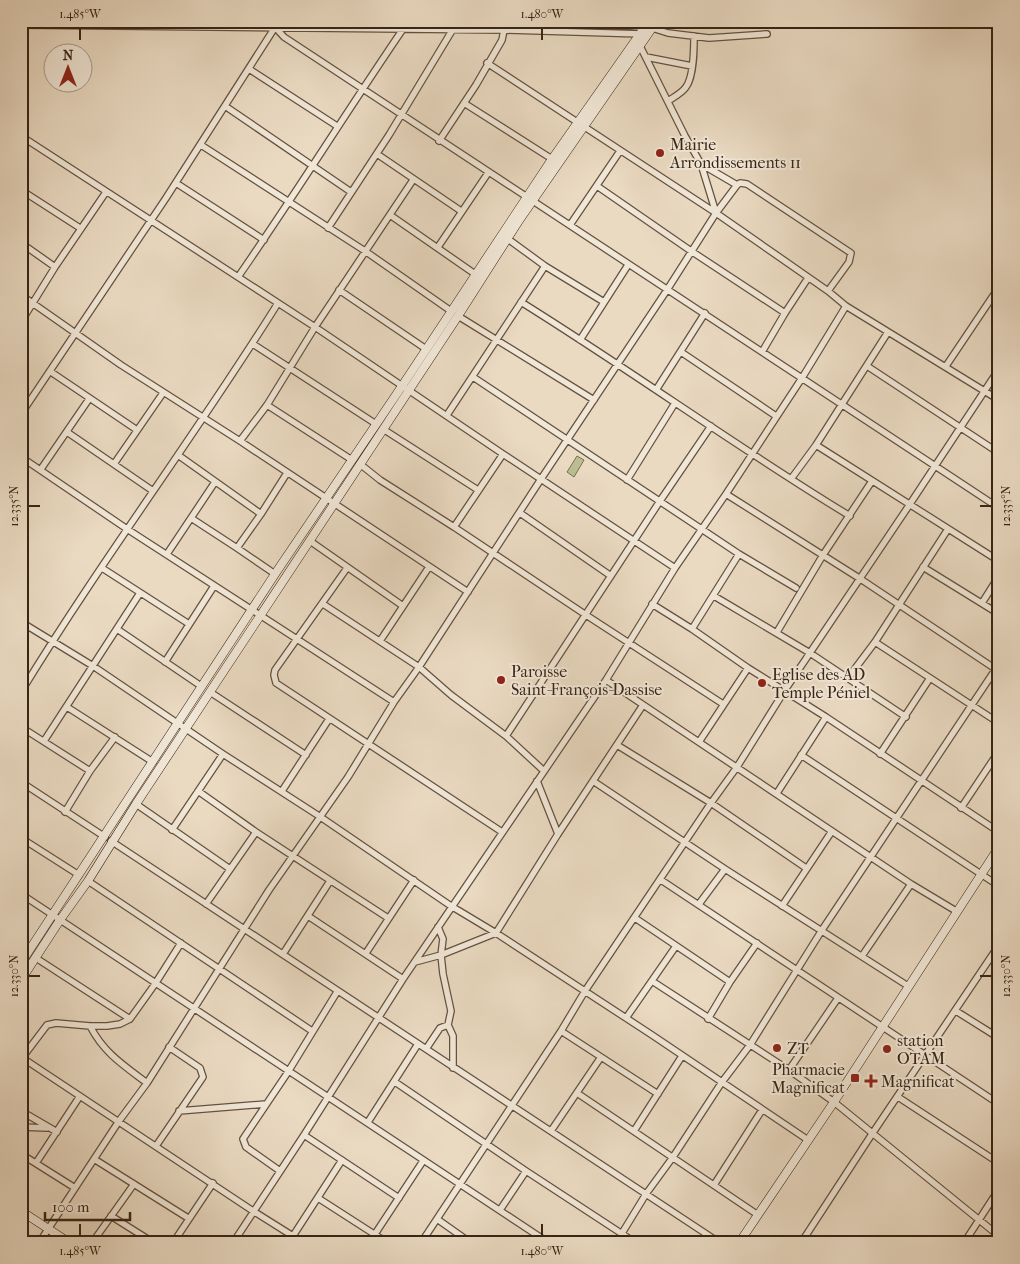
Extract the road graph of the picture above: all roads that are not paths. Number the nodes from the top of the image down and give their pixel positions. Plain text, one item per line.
1 (279, 21) edge
2 (371, 21) edge
3 (453, 22) edge
4 (21, 25) edge
5 (275, 27) junction
6 (649, 28) edge
7 (403, 29) junction
8 (453, 30) junction
9 (504, 30) junction
10 (767, 34) dead end
11 (694, 36) junction
12 (640, 46) junction
13 (646, 57) junction
14 (487, 63) junction
15 (692, 66) junction
16 (249, 69) junction
17 (362, 89) junction
18 (668, 101) junction
19 (464, 103) junction
20 (225, 106) junction
21 (400, 115) junction
22 (582, 125) junction
23 (337, 126) junction
24 (21, 136) edge
25 (439, 141) junction
26 (201, 145) junction
27 (620, 151) junction
28 (376, 154) junction
29 (552, 159) junction
30 (313, 164) junction
31 (701, 164) junction
32 (488, 173) junction
33 (413, 180) junction
34 (176, 183) junction
35 (737, 185) junction
36 (597, 186) junction
37 (21, 190) edge
38 (106, 192) junction
39 (351, 192) junction
40 (530, 199) junction
41 (289, 202) junction
42 (461, 211) junction
43 (716, 213) junction
44 (390, 215) junction
45 (150, 221) junction
46 (570, 225) junction
47 (80, 228) junction
48 (328, 228) junction
49 (508, 239) junction
50 (264, 240) junction
51 (21, 243) edge
52 (438, 247) junction
53 (691, 251) junction
54 (365, 252) junction
55 (628, 265) junction
56 (545, 266) junction
57 (55, 267) junction
58 (475, 274) junction
59 (238, 277) junction
60 (808, 278) junction
61 (999, 287) edge
62 (340, 290) junction
63 (667, 290) junction
64 (828, 291) junction
65 (21, 296) edge
66 (521, 302) junction
67 (604, 302) junction
68 (32, 303) junction
69 (278, 303) junction
70 (846, 306) junction
71 (451, 311) junction
72 (705, 313) junction
73 (785, 313) junction
74 (458, 316) junction
75 (21, 322) edge
76 (315, 327) junction
77 (888, 332) junction
78 (76, 333) junction
79 (496, 340) junction
80 (580, 340) junction
81 (252, 344) junction
82 (426, 349) junction
83 (680, 352) junction
84 (762, 352) junction
85 (618, 364) junction
86 (867, 366) junction
87 (946, 366) junction
88 (290, 368) junction
89 (999, 369) edge
90 (50, 372) junction
91 (473, 377) junction
92 (802, 378) junction
93 (406, 388) junction
94 (656, 390) junction
95 (984, 390) junction
96 (163, 393) junction
97 (89, 399) junction
98 (594, 400) junction
99 (999, 400) edge
100 (675, 403) junction
101 (267, 405) junction
102 (841, 405) junction
103 (21, 414) edge
104 (447, 415) junction
105 (776, 416) junction
106 (203, 418) junction
107 (711, 426) junction
108 (380, 427) junction
109 (960, 427) junction
110 (137, 430) junction
111 (67, 432) junction
112 (240, 441) junction
113 (567, 441) junction
114 (816, 445) junction
115 (999, 453) edge
116 (502, 454) junction
117 (751, 454) junction
118 (178, 455) junction
119 (21, 457) edge
120 (352, 460) junction
121 (114, 464) junction
122 (360, 464) junction
123 (935, 466) junction
124 (41, 469) junction
125 (287, 473) junction
126 (541, 479) junction
127 (791, 479) junction
128 (627, 480) junction
129 (872, 481) junction
130 (215, 482) junction
131 (478, 490) junction
132 (153, 491) junction
133 (726, 494) junction
134 (326, 499) junction
135 (660, 501) junction
136 (335, 504) junction
137 (910, 504) junction
138 (999, 508) edge
139 (520, 513) junction
140 (260, 514) junction
141 (850, 516) junction
142 (191, 518) junction
143 (454, 527) junction
144 (127, 529) junction
145 (702, 529) junction
146 (948, 529) junction
147 (636, 540) junction
148 (310, 541) junction
149 (237, 548) junction
150 (494, 553) junction
151 (167, 554) junction
152 (739, 554) junction
153 (822, 555) junction
154 (999, 561) edge
155 (429, 567) junction
156 (923, 567) junction
157 (102, 568) junction
158 (347, 568) junction
159 (675, 568) junction
160 (275, 574) junction
161 (611, 576) junction
162 (999, 576) edge
163 (859, 578) junction
164 (214, 586) junction
165 (796, 588) dead end
166 (468, 592) junction
167 (140, 593) junction
168 (714, 596) junction
169 (982, 603) junction
170 (323, 604) junction
171 (652, 604) junction
172 (899, 604) junction
173 (403, 606) junction
174 (252, 610) junction
175 (999, 614) edge
176 (586, 615) junction
177 (261, 616) junction
178 (21, 622) edge
179 (188, 624) junction
180 (117, 629) junction
181 (692, 629) junction
182 (777, 632) junction
183 (297, 640) junction
184 (380, 641) junction
185 (54, 642) junction
186 (629, 642) junction
187 (875, 642) junction
188 (810, 653) junction
189 (165, 662) junction
190 (93, 666) junction
191 (419, 668) junction
192 (748, 668) junction
193 (998, 668) edge
194 (21, 676) edge
195 (848, 678) junction
196 (930, 678) junction
197 (606, 680) junction
198 (28, 681) junction
199 (202, 686) junction
200 (785, 690) junction
201 (21, 692) edge
202 (210, 692) junction
203 (394, 702) junction
204 (723, 704) junction
205 (971, 704) junction
206 (643, 705) junction
207 (67, 707) junction
208 (906, 716) junction
209 (826, 717) junction
210 (329, 719) junction
211 (177, 723) junction
212 (999, 723) edge
213 (21, 727) edge
214 (186, 729) junction
215 (506, 736) junction
216 (115, 738) junction
217 (44, 741) junction
218 (699, 742) junction
219 (369, 744) junction
220 (617, 745) junction
221 (999, 751) edge
222 (223, 754) junction
223 (880, 754) junction
224 (306, 755) junction
225 (801, 755) junction
226 (153, 762) junction
227 (737, 767) junction
228 (544, 771) junction
229 (90, 772) junction
230 (537, 781) junction
231 (920, 781) junction
232 (21, 782) edge
233 (593, 782) junction
234 (198, 791) junction
235 (282, 792) junction
236 (777, 793) junction
237 (711, 803) junction
238 (136, 804) junction
239 (961, 808) junction
240 (65, 812) junction
241 (320, 816) junction
242 (897, 818) junction
243 (172, 830) junction
244 (832, 831) junction
245 (256, 832) junction
246 (502, 832) junction
247 (999, 832) edge
248 (558, 834) junction
249 (21, 838) edge
250 (108, 839) junction
251 (685, 842) junction
252 (999, 847) edge
253 (292, 855) junction
254 (871, 856) junction
255 (806, 868) junction
256 (230, 869) junction
257 (725, 869) junction
258 (982, 874) junction
259 (79, 875) junction
260 (414, 880) junction
261 (661, 880) junction
262 (88, 881) junction
263 (330, 881) junction
264 (911, 884) junction
265 (999, 886) edge
266 (21, 894) edge
267 (206, 904) junction
268 (699, 904) junction
269 (451, 906) junction
270 (782, 906) junction
271 (956, 911) junction
272 (52, 915) junction
273 (308, 916) junction
274 (388, 918) junction
275 (635, 918) junction
276 (60, 920) junction
277 (438, 927) junction
278 (245, 929) junction
279 (822, 930) junction
280 (496, 933) junction
281 (182, 943) junction
282 (756, 943) junction
283 (676, 946) junction
284 (999, 946) edge
285 (366, 953) junction
286 (284, 954) junction
287 (441, 955) junction
288 (862, 956) junction
289 (36, 958) junction
290 (416, 962) junction
291 (21, 964) edge
292 (219, 968) junction
293 (797, 970) junction
294 (403, 979) junction
295 (21, 980) edge
296 (652, 981) junction
297 (730, 982) junction
298 (156, 984) junction
299 (908, 986) junction
300 (585, 991) junction
301 (337, 992) junction
302 (838, 998) junction
303 (194, 1009) junction
304 (956, 1011) junction
305 (380, 1017) junction
306 (626, 1018) junction
307 (708, 1019) junction
308 (130, 1020) junction
309 (448, 1025) junction
310 (90, 1026) junction
311 (999, 1026) edge
312 (881, 1027) junction
313 (312, 1031) junction
314 (561, 1031) junction
315 (996, 1036) edge
316 (418, 1044) junction
317 (750, 1045) junction
318 (169, 1046) junction
319 (426, 1049) junction
320 (926, 1055) junction
321 (682, 1056) junction
322 (22, 1057) edge
323 (601, 1057) junction
324 (454, 1068) junction
325 (789, 1070) junction
326 (288, 1072) junction
327 (146, 1082) junction
328 (395, 1082) junction
329 (722, 1082) junction
330 (577, 1094) junction
331 (658, 1094) junction
332 (80, 1096) junction
333 (328, 1096) junction
334 (898, 1097) junction
335 (834, 1102) junction
336 (266, 1104) junction
337 (999, 1104) edge
338 (512, 1105) junction
339 (762, 1110) junction
340 (21, 1111) edge
341 (179, 1111) junction
342 (118, 1121) junction
343 (368, 1122) junction
344 (21, 1127) edge
345 (48, 1128) junction
346 (551, 1131) junction
347 (634, 1131) junction
348 (57, 1132) junction
349 (872, 1134) junction
350 (304, 1135) junction
351 (808, 1140) junction
352 (487, 1144) junction
353 (156, 1146) junction
354 (21, 1154) edge
355 (673, 1157) junction
356 (94, 1159) junction
357 (342, 1160) junction
358 (423, 1161) junction
359 (36, 1163) junction
360 (999, 1163) edge
361 (280, 1171) junction
362 (526, 1171) junction
363 (213, 1183) junction
364 (134, 1184) junction
365 (460, 1185) junction
366 (714, 1185) junction
367 (75, 1188) junction
368 (999, 1190) edge
369 (646, 1194) junction
370 (318, 1198) junction
371 (399, 1198) junction
372 (253, 1210) junction
373 (500, 1210) junction
374 (21, 1211) edge
375 (111, 1216) junction
376 (758, 1216) junction
377 (188, 1218) junction
378 (979, 1218) junction
379 (437, 1219) junction
380 (49, 1228) junction
381 (622, 1233) junction
382 (375, 1234) junction
383 (293, 1236) junction
384 (999, 1236) edge
385 (741, 1242) edge
386 (39, 1243) edge
387 (70, 1243) edge
388 (92, 1243) edge
389 (154, 1243) edge
390 (173, 1243) edge
391 (233, 1243) edge
392 (304, 1243) edge
393 (388, 1243) edge
394 (421, 1243) edge
395 (471, 1243) edge
396 (549, 1243) edge
397 (616, 1243) edge
398 (636, 1243) edge
399 (720, 1243) edge
400 (801, 1243) edge
401 (964, 1243) edge

1 - 5 street
2 - 3 street
3 - 6 street
3 - 8 street
4 - 5 street
5 - 7 street
5 - 16 street
5 - 17 street
6 - 9 street
6 - 11 street
6 - 12 main road
6 - 22 main road
7 - 8 street
7 - 17 street
8 - 9 street
8 - 21 street
9 - 14 street
10 - 11 street
11 - 15 street
12 - 13 street
12 - 22 main road
13 - 15 street
13 - 18 street
14 - 19 street
14 - 22 street
15 - 18 street
16 - 20 street
16 - 23 street
17 - 21 street
17 - 23 street
18 - 31 street
19 - 25 street
19 - 29 street
20 - 26 street
20 - 30 street
21 - 25 street
21 - 28 street
22 - 27 street
22 - 29 main road
22 - 40 main road
23 - 30 street
24 - 38 street
25 - 32 street
26 - 34 street
26 - 41 street
27 - 36 street
27 - 43 street
28 - 33 street
28 - 39 street
29 - 40 main road
30 - 39 street
30 - 41 street
31 - 35 street
31 - 43 street
32 - 40 street
32 - 42 street
33 - 42 street
33 - 44 street
34 - 45 street
34 - 50 street
35 - 43 street
35 - 64 street
36 - 46 street
36 - 53 street
37 - 47 street
38 - 45 street
38 - 47 street
39 - 48 street
40 - 46 street
40 - 49 main road
40 - 58 main road
41 - 48 street
41 - 50 street
42 - 52 street
43 - 53 street
43 - 60 street
44 - 52 street
44 - 54 street
45 - 59 street
45 - 78 street
46 - 55 street
47 - 57 street
48 - 54 street
49 - 56 street
49 - 74 main road
50 - 59 street
51 - 57 street
52 - 58 street
53 - 63 street
53 - 73 street
54 - 62 street
54 - 71 street
55 - 63 street
55 - 67 street
56 - 66 street
56 - 67 street
57 - 68 street
58 - 71 main road
59 - 69 street
60 - 64 street
60 - 73 street
61 - 87 street
62 - 76 street
62 - 82 street
63 - 72 street
63 - 85 street
64 - 70 street
65 - 68 street
66 - 79 street
66 - 80 street
67 - 80 street
68 - 75 street
68 - 78 street
69 - 76 street
69 - 81 street
70 - 77 street
70 - 92 street
71 - 82 main road
72 - 83 street
72 - 84 street
73 - 84 street
74 - 79 street
74 - 93 main road
76 - 88 street
76 - 93 street
77 - 86 street
77 - 87 street
78 - 90 street
78 - 96 street
79 - 91 street
79 - 98 street
80 - 85 street
81 - 88 street
81 - 106 street
82 - 93 main road
83 - 94 street
83 - 105 street
84 - 92 street
85 - 94 street
85 - 98 street
86 - 102 street
86 - 109 street
87 - 95 street
88 - 101 street
88 - 108 street
89 - 95 street
90 - 97 street
90 - 103 street
91 - 104 street
91 - 113 street
92 - 102 street
92 - 105 street
93 - 104 street
93 - 108 main road
94 - 100 street
95 - 99 street
95 - 109 street
96 - 106 street
96 - 110 street
97 - 110 street
97 - 111 street
98 - 113 street
100 - 107 street
100 - 128 street
101 - 112 street
101 - 120 street
102 - 114 street
102 - 123 street
104 - 116 street
105 - 117 street
106 - 112 street
106 - 118 street
107 - 117 street
107 - 135 street
108 - 120 main road
108 - 122 main road
108 - 131 street
109 - 115 street
109 - 123 street
110 - 121 street
111 - 121 street
111 - 124 street
112 - 125 street
113 - 126 street
113 - 128 street
114 - 127 street
114 - 129 street
116 - 126 street
116 - 131 street
117 - 127 street
117 - 133 street
118 - 130 street
118 - 132 street
119 - 124 street
120 - 134 main road
121 - 132 street
122 - 136 main road
122 - 143 street
123 - 137 street
123 - 138 street
124 - 144 street
125 - 134 street
125 - 140 street
126 - 139 street
126 - 147 street
127 - 141 street
128 - 135 street
129 - 137 street
129 - 141 street
130 - 140 street
130 - 142 street
131 - 143 street
132 - 144 street
133 - 145 street
133 - 153 street
134 - 136 street
134 - 160 main road
135 - 145 street
135 - 147 street
136 - 148 main road
136 - 155 street
137 - 146 street
137 - 163 street
139 - 150 street
139 - 161 street
140 - 149 street
141 - 153 street
142 - 149 street
142 - 151 street
143 - 150 street
144 - 151 street
144 - 157 street
145 - 152 street
145 - 159 street
146 - 154 street
146 - 156 street
147 - 159 street
147 - 161 street
148 - 158 street
148 - 177 main road
149 - 160 street
150 - 166 street
150 - 176 street
151 - 164 street
152 - 165 street
152 - 168 street
153 - 163 street
153 - 182 street
155 - 166 street
155 - 173 street
156 - 169 street
156 - 172 street
157 - 167 street
157 - 185 street
158 - 170 street
158 - 173 street
159 - 171 street
160 - 174 main road
161 - 176 street
162 - 169 street
163 - 172 street
163 - 188 street
164 - 174 street
164 - 179 street
166 - 191 street
167 - 179 street
167 - 180 street
168 - 181 street
168 - 182 street
169 - 175 street
170 - 183 street
170 - 184 street
171 - 181 street
171 - 186 street
172 - 187 street
172 - 193 street
173 - 184 street
174 - 177 street
174 - 199 main road
176 - 186 street
176 - 215 street
177 - 183 street
177 - 202 main road
178 - 185 street
179 - 189 street
180 - 189 street
180 - 190 street
181 - 192 street
182 - 188 street
183 - 203 street
183 - 210 street
184 - 191 street
185 - 190 street
185 - 198 street
186 - 197 street
186 - 204 street
187 - 195 street
187 - 196 street
188 - 195 street
188 - 200 street
189 - 199 street
190 - 207 street
190 - 211 street
191 - 203 street
191 - 215 street
192 - 200 street
192 - 204 street
193 - 205 street
194 - 198 street
195 - 208 street
196 - 205 street
196 - 208 street
197 - 206 street
197 - 228 street
198 - 201 street
199 - 211 main road
200 - 209 street
200 - 227 street
202 - 214 main road
202 - 224 street
203 - 219 street
204 - 218 street
205 - 212 street
205 - 231 street
206 - 218 street
206 - 220 street
207 - 216 street
207 - 217 street
208 - 223 street
209 - 223 street
209 - 225 street
210 - 219 street
210 - 224 street
211 - 214 street
211 - 226 main road
213 - 217 street
214 - 222 street
214 - 238 main road
215 - 228 street
216 - 226 street
216 - 229 street
217 - 229 street
218 - 227 street
219 - 241 street
219 - 246 street
220 - 233 street
220 - 237 street
221 - 239 street
222 - 234 street
222 - 235 street
223 - 231 street
224 - 235 street
225 - 236 street
225 - 242 street
226 - 250 main road
227 - 236 street
227 - 237 street
228 - 230 street
229 - 240 street
230 - 246 street
230 - 248 street
231 - 239 street
231 - 242 street
232 - 240 street
233 - 248 street
233 - 251 street
234 - 243 street
234 - 245 street
235 - 241 street
236 - 244 street
237 - 251 street
237 - 255 street
238 - 243 street
238 - 250 main road
239 - 247 street
240 - 250 street
241 - 253 street
241 - 260 street
242 - 254 street
242 - 258 street
243 - 256 street
244 - 254 street
244 - 255 street
245 - 253 street
245 - 256 street
246 - 269 street
248 - 280 street
249 - 259 street
250 - 259 main road
250 - 262 main road
250 - 267 street
251 - 257 street
251 - 261 street
252 - 258 main road
253 - 263 street
253 - 278 street
254 - 264 street
254 - 279 street
255 - 270 street
256 - 267 street
257 - 268 street
257 - 270 street
258 - 265 street
258 - 271 main road
259 - 272 main road
260 - 269 street
260 - 274 street
261 - 268 street
261 - 275 street
262 - 276 main road
262 - 281 street
263 - 273 street
263 - 274 street
264 - 271 street
264 - 288 street
266 - 272 street
267 - 278 street
268 - 282 street
269 - 277 street
269 - 280 street
270 - 279 street
271 - 299 main road
272 - 276 street
272 - 291 main road
273 - 285 street
273 - 286 street
274 - 285 street
275 - 283 street
275 - 300 street
276 - 289 main road
276 - 298 street
277 - 287 street
277 - 290 street
278 - 286 street
278 - 292 street
279 - 288 street
279 - 293 street
280 - 287 street
280 - 300 street
281 - 292 street
281 - 298 street
282 - 293 street
282 - 297 street
283 - 296 street
283 - 297 street
284 - 304 street
285 - 294 street
286 - 301 street
287 - 290 street
287 - 309 street
288 - 299 street
289 - 295 main road
289 - 308 street
290 - 294 street
292 - 303 street
292 - 313 street
293 - 302 street
293 - 317 street
294 - 305 street
296 - 306 street
296 - 307 street
297 - 307 street
298 - 303 street
298 - 308 street
299 - 312 main road
300 - 306 street
300 - 314 street
301 - 305 street
301 - 313 street
302 - 312 street
302 - 325 street
303 - 318 street
303 - 326 street
304 - 315 street
304 - 320 street
305 - 316 street
305 - 333 street
306 - 321 street
307 - 317 street
308 - 310 street
309 - 319 street
309 - 324 street
310 - 322 street
310 - 327 street
311 - 315 street
312 - 320 street
312 - 335 main road
313 - 326 street
314 - 323 street
314 - 338 street
316 - 319 street
316 - 328 street
317 - 325 street
317 - 329 street
318 - 327 street
318 - 341 street
319 - 324 street
320 - 334 street
320 - 337 street
321 - 329 street
321 - 331 street
322 - 332 street
323 - 330 street
323 - 331 street
324 - 338 street
325 - 335 street
326 - 333 street
326 - 336 street
327 - 342 street
328 - 343 street
328 - 352 street
329 - 339 street
329 - 355 street
330 - 346 street
330 - 347 street
331 - 347 street
332 - 342 street
332 - 348 street
333 - 343 street
333 - 350 street
334 - 349 street
334 - 360 street
335 - 349 street
335 - 351 main road
336 - 341 street
336 - 361 street
338 - 346 street
338 - 352 street
339 - 351 street
339 - 366 street
340 - 345 street
341 - 353 street
342 - 353 street
342 - 356 street
343 - 358 street
344 - 345 street
345 - 348 street
346 - 369 street
347 - 355 street
348 - 359 street
349 - 378 street
349 - 400 street
350 - 357 street
350 - 361 street
351 - 376 main road
352 - 362 street
352 - 365 street
353 - 363 street
354 - 359 street
355 - 366 street
355 - 369 street
356 - 364 street
356 - 367 street
357 - 370 street
357 - 371 street
358 - 365 street
358 - 371 street
359 - 367 street
361 - 372 street
362 - 373 street
362 - 381 street
363 - 372 street
363 - 377 street
364 - 375 street
364 - 377 street
365 - 373 street
365 - 379 street
366 - 376 street
367 - 380 street
368 - 378 street
369 - 381 street
369 - 399 street
370 - 382 street
370 - 383 street
371 - 382 street
372 - 383 street
372 - 391 street
373 - 396 street
374 - 380 main road
375 - 388 street
375 - 389 street
376 - 385 main road
377 - 390 street
378 - 384 street
378 - 401 street
379 - 394 street
379 - 395 street
380 - 386 street
380 - 387 main road
381 - 397 street
381 - 398 street
382 - 393 street
383 - 392 street

